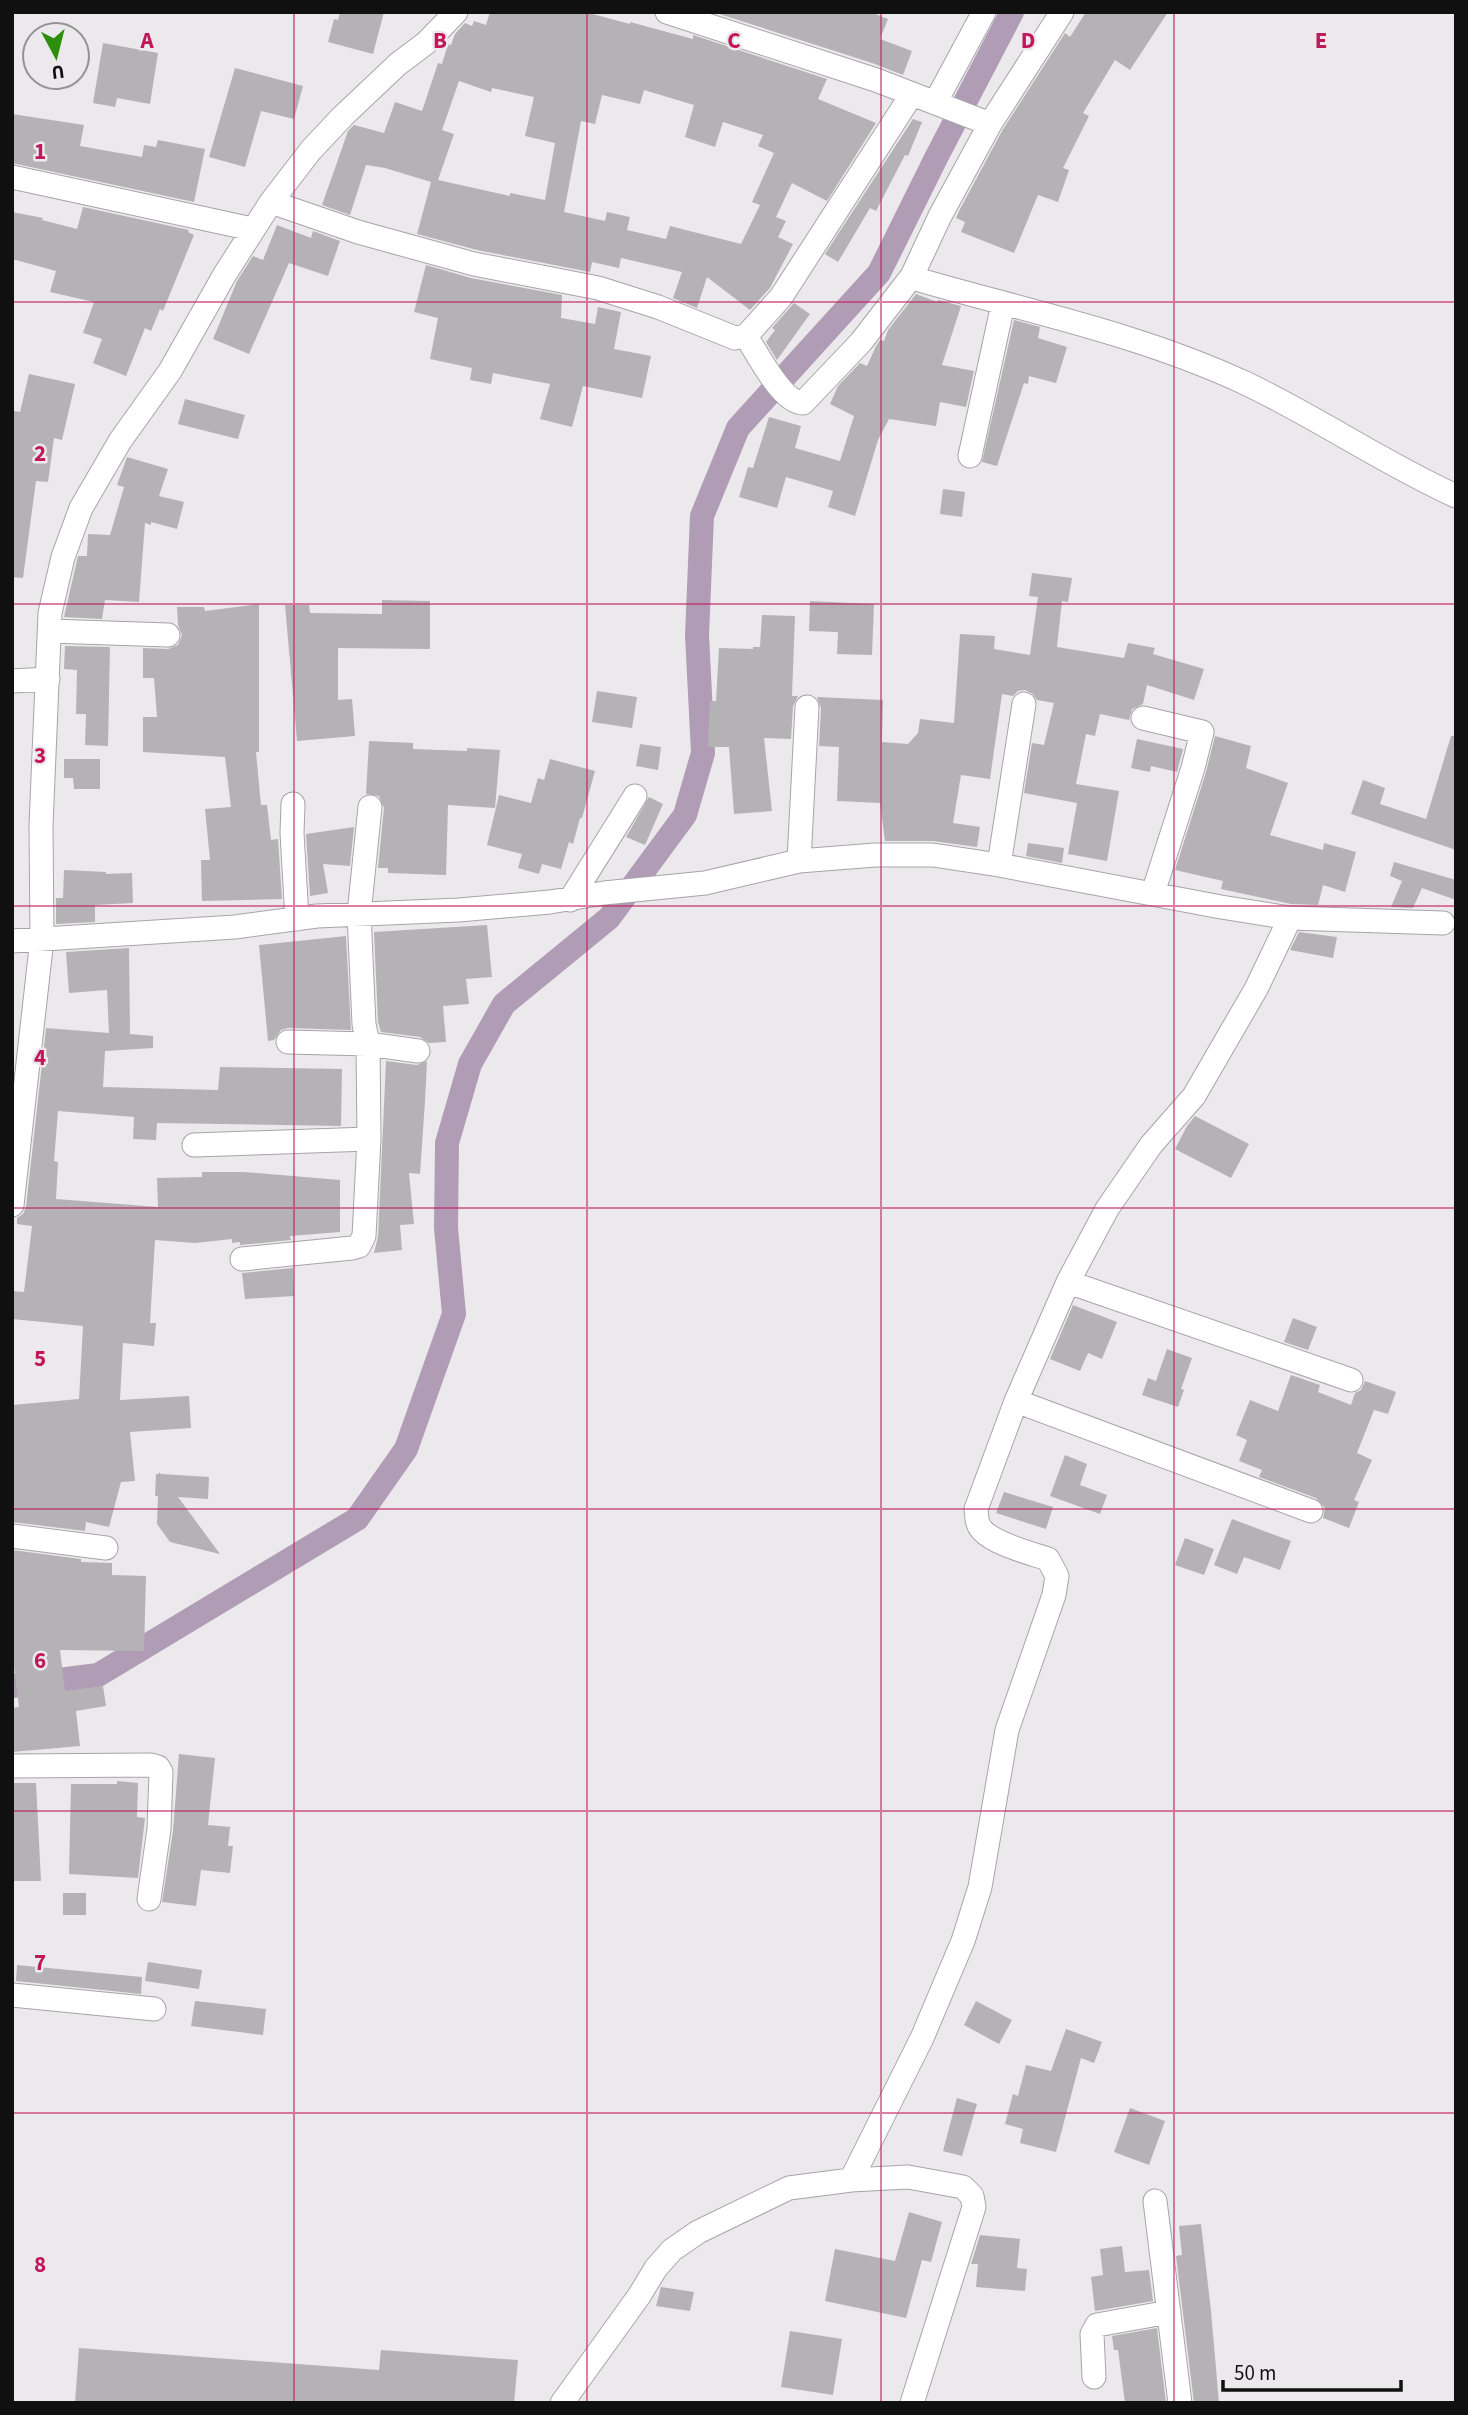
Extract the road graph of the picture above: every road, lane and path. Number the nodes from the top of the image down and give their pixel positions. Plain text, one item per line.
1 (456, 12) edge
2 (667, 12) edge
3 (984, 12) edge
4 (1062, 12) edge
5 (912, 94) junction
6 (943, 106) junction
7 (983, 121) junction
8 (12, 177) edge
9 (271, 202) junction
10 (252, 229) junction
11 (912, 276) junction
12 (1003, 304) junction
13 (746, 336) junction
14 (970, 456) dead end
15 (1456, 496) edge
16 (50, 631) junction
17 (168, 635) dead end
18 (48, 679) junction
19 (12, 681) edge
20 (1024, 704) dead end
21 (807, 708) dead end
22 (1143, 718) dead end
23 (635, 796) dead end
24 (293, 804) dead end
25 (370, 807) dead end
26 (799, 861) junction
27 (999, 865) junction
28 (1153, 893) junction
29 (570, 900) junction
30 (359, 914) junction
31 (1290, 918) junction
32 (297, 919) junction
33 (1443, 923) dead end
34 (42, 939) junction
35 (12, 941) edge
36 (288, 1042) dead end
37 (368, 1044) junction
38 (418, 1051) dead end
39 (369, 1139) junction
40 (194, 1145) dead end
41 (14, 1178) edge
42 (12, 1205) edge
43 (242, 1259) dead end
44 (1068, 1282) junction
45 (1351, 1380) dead end
46 (1016, 1401) junction
47 (1311, 1511) dead end
48 (12, 1536) edge
49 (106, 1548) dead end
50 (12, 1766) edge
51 (149, 1899) dead end
52 (12, 1995) edge
53 (154, 2009) dead end
54 (851, 2180) junction
55 (1155, 2201) dead end
56 (1169, 2312) junction
57 (1094, 2377) dead end
58 (562, 2403) edge
59 (912, 2403) edge
60 (1180, 2403) edge

1 - 9 street
2 - 5 street
3 - 6 street
4 - 7 street
5 - 6 street
5 - 13 street
6 - 7 street
7 - 11 street
8 - 10 street
9 - 10 street
9 - 13 street
10 - 16 street
11 - 12 street
11 - 13 street
12 - 14 street
12 - 15 street
16 - 17 street
16 - 18 street
18 - 19 street
18 - 34 street
20 - 27 street
21 - 26 street
22 - 28 street
23 - 29 street
24 - 32 street
25 - 30 street
26 - 27 street
26 - 29 street
27 - 28 street
28 - 31 street
29 - 30 street
30 - 32 street
30 - 37 street
31 - 33 street
31 - 44 street
32 - 34 street
34 - 35 street
34 - 41 street
36 - 37 street
37 - 38 street
37 - 39 street
39 - 40 street
39 - 43 street
41 - 42 street
44 - 45 street
44 - 46 street
46 - 47 street
46 - 54 street
48 - 49 street
50 - 51 street
52 - 53 street
54 - 58 street
54 - 59 street
55 - 56 street
56 - 57 street
56 - 60 street

